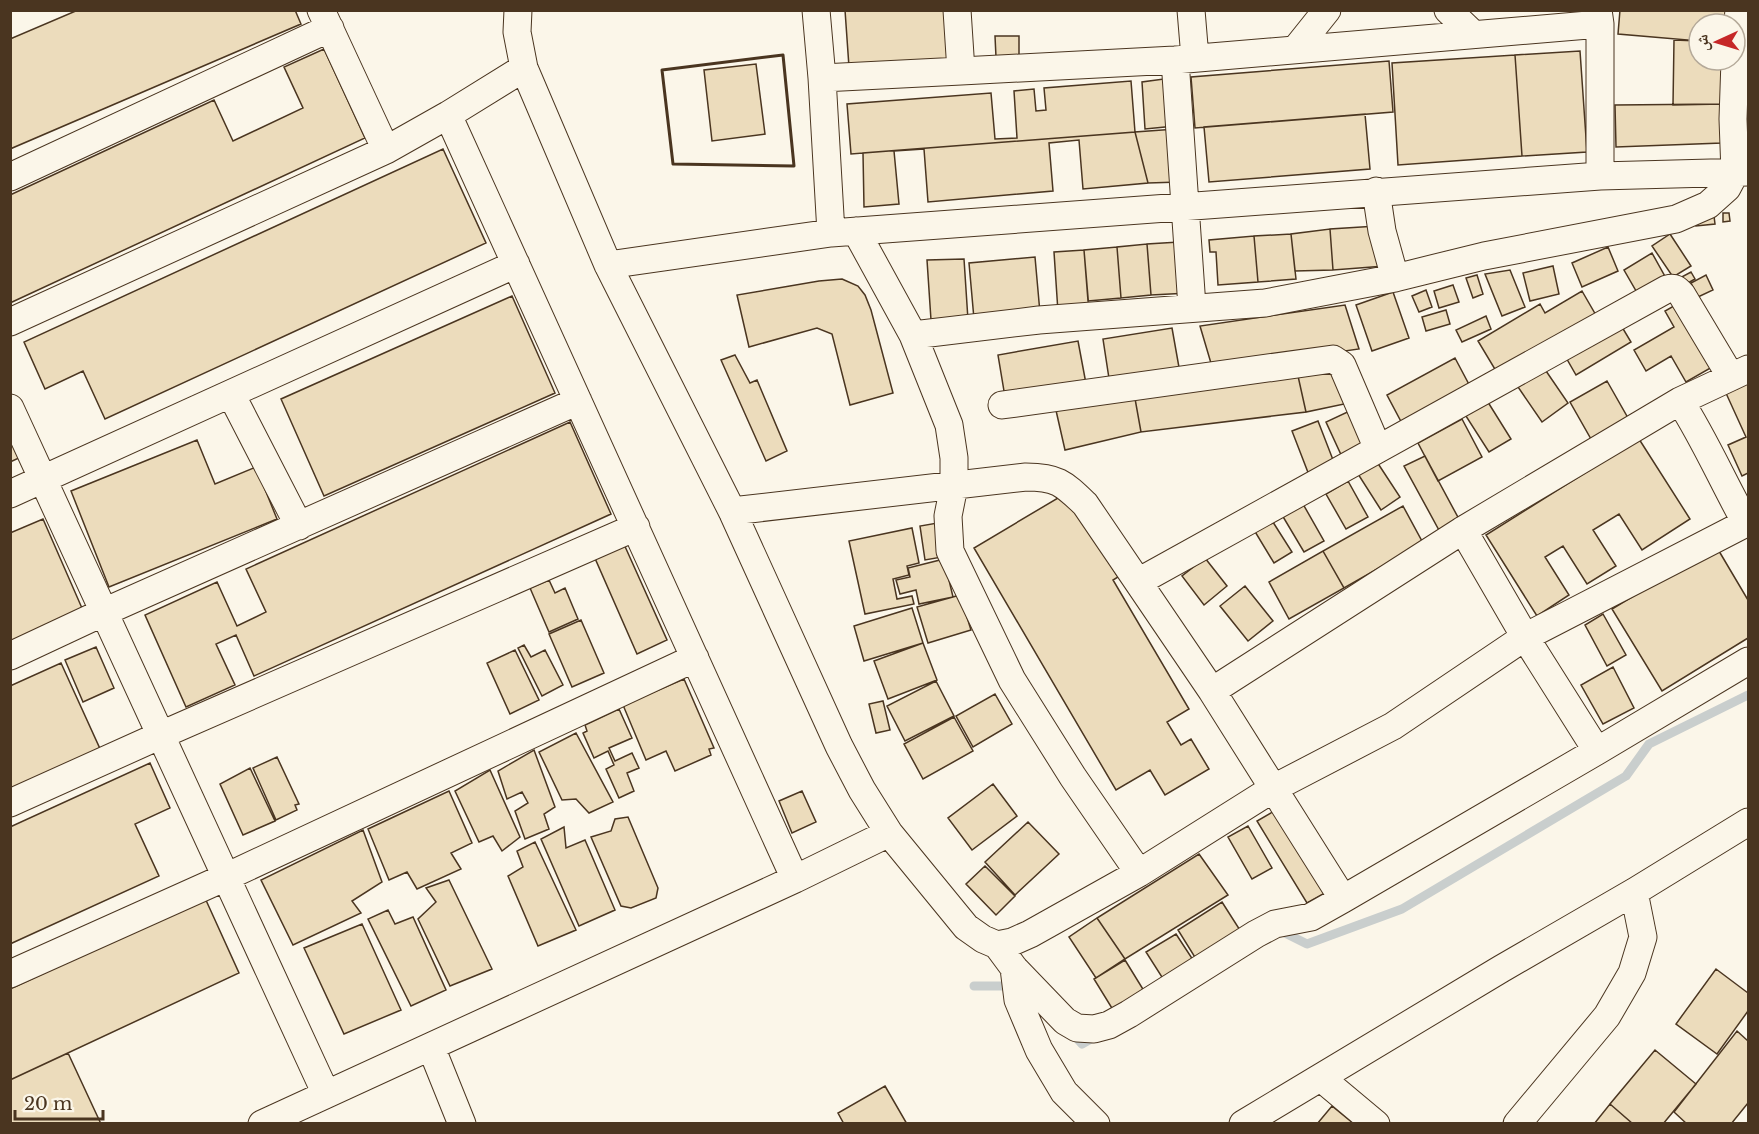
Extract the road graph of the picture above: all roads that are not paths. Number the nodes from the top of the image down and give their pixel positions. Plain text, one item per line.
1 (518, 10) edge
2 (816, 10) edge
3 (957, 10) edge
4 (1191, 10) edge
5 (1327, 10) edge
6 (1448, 10) edge
7 (1599, 17) edge
8 (326, 19) edge
9 (1517, 20) edge
10 (1473, 34) junction
11 (1295, 50) junction
12 (1185, 59) junction
13 (524, 68) junction
14 (961, 71) junction
15 (1735, 72) edge
16 (822, 78) junction
17 (448, 116) junction
18 (386, 150) junction
19 (1742, 173) edge
20 (1600, 176) junction
21 (10, 177) edge
22 (1376, 191) junction
23 (1185, 206) junction
24 (844, 232) junction
25 (516, 264) junction
26 (608, 265) junction
27 (1395, 278) junction
28 (1192, 307) junction
29 (10, 322) edge
30 (913, 335) junction
31 (1740, 373) edge
32 (231, 394) junction
33 (578, 401) junction
34 (1680, 401) junction
35 (1002, 405) dead end
36 (10, 408) edge
37 (1378, 449) junction
38 (43, 478) junction
39 (954, 486) junction
40 (10, 494) edge
41 (732, 511) junction
42 (1747, 524) edge
43 (299, 526) junction
44 (636, 527) junction
45 (1462, 530) junction
46 (1138, 582) junction
47 (104, 612) junction
48 (1525, 637) junction
49 (10, 656) edge
50 (695, 658) junction
51 (1749, 661) edge
52 (1212, 691) junction
53 (161, 735) junction
54 (1597, 751) junction
55 (1274, 788) junction
56 (10, 803) edge
57 (1749, 822) edge
58 (889, 833) junction
59 (1139, 873) junction
60 (226, 877) junction
61 (795, 879) junction
62 (1634, 892) junction
63 (1343, 899) junction
64 (998, 945) junction
65 (1014, 968) junction
66 (10, 974) edge
67 (431, 1047) junction
68 (1321, 1078) junction
69 (326, 1094) junction
70 (265, 1123) edge
71 (462, 1124) edge
72 (1096, 1124) edge
73 (1243, 1124) edge
74 (1376, 1124) edge
75 (1517, 1124) edge

1 - 13 street
2 - 16 street
3 - 14 street
4 - 12 street
5 - 11 street
6 - 10 street
7 - 9 street
7 - 20 street
8 - 18 street
8 - 21 street
9 - 10 street
10 - 11 street
11 - 12 street
12 - 14 street
12 - 23 street
13 - 17 street
13 - 26 street
14 - 16 street
15 - 19 street
16 - 24 street
17 - 18 street
17 - 25 street
18 - 29 street
19 - 20 street
19 - 27 street
20 - 22 street
22 - 23 street
22 - 27 street
23 - 24 street
23 - 28 street
24 - 26 street
24 - 30 street
25 - 32 street
25 - 33 street
26 - 41 street
27 - 28 street
28 - 30 street
30 - 39 street
31 - 34 street
31 - 37 street
32 - 38 street
32 - 43 street
33 - 43 street
33 - 44 street
34 - 42 street
34 - 45 street
35 - 37 street
36 - 38 street
37 - 46 street
38 - 40 street
38 - 47 street
39 - 41 street
39 - 46 street
39 - 59 street
41 - 58 street
42 - 48 street
43 - 47 street
44 - 50 street
44 - 53 street
45 - 48 street
45 - 52 street
46 - 52 street
47 - 49 street
47 - 53 street
48 - 54 street
48 - 55 street
50 - 60 street
50 - 61 street
51 - 54 street
52 - 55 street
53 - 56 street
53 - 60 street
54 - 63 street
55 - 59 street
55 - 63 street
57 - 62 street
58 - 61 street
58 - 64 street
59 - 64 street
60 - 66 street
60 - 69 street
61 - 67 street
62 - 68 street
62 - 75 street
63 - 65 street
64 - 65 street
65 - 72 street
67 - 69 street
67 - 71 street
68 - 73 street
68 - 74 street
69 - 70 street

